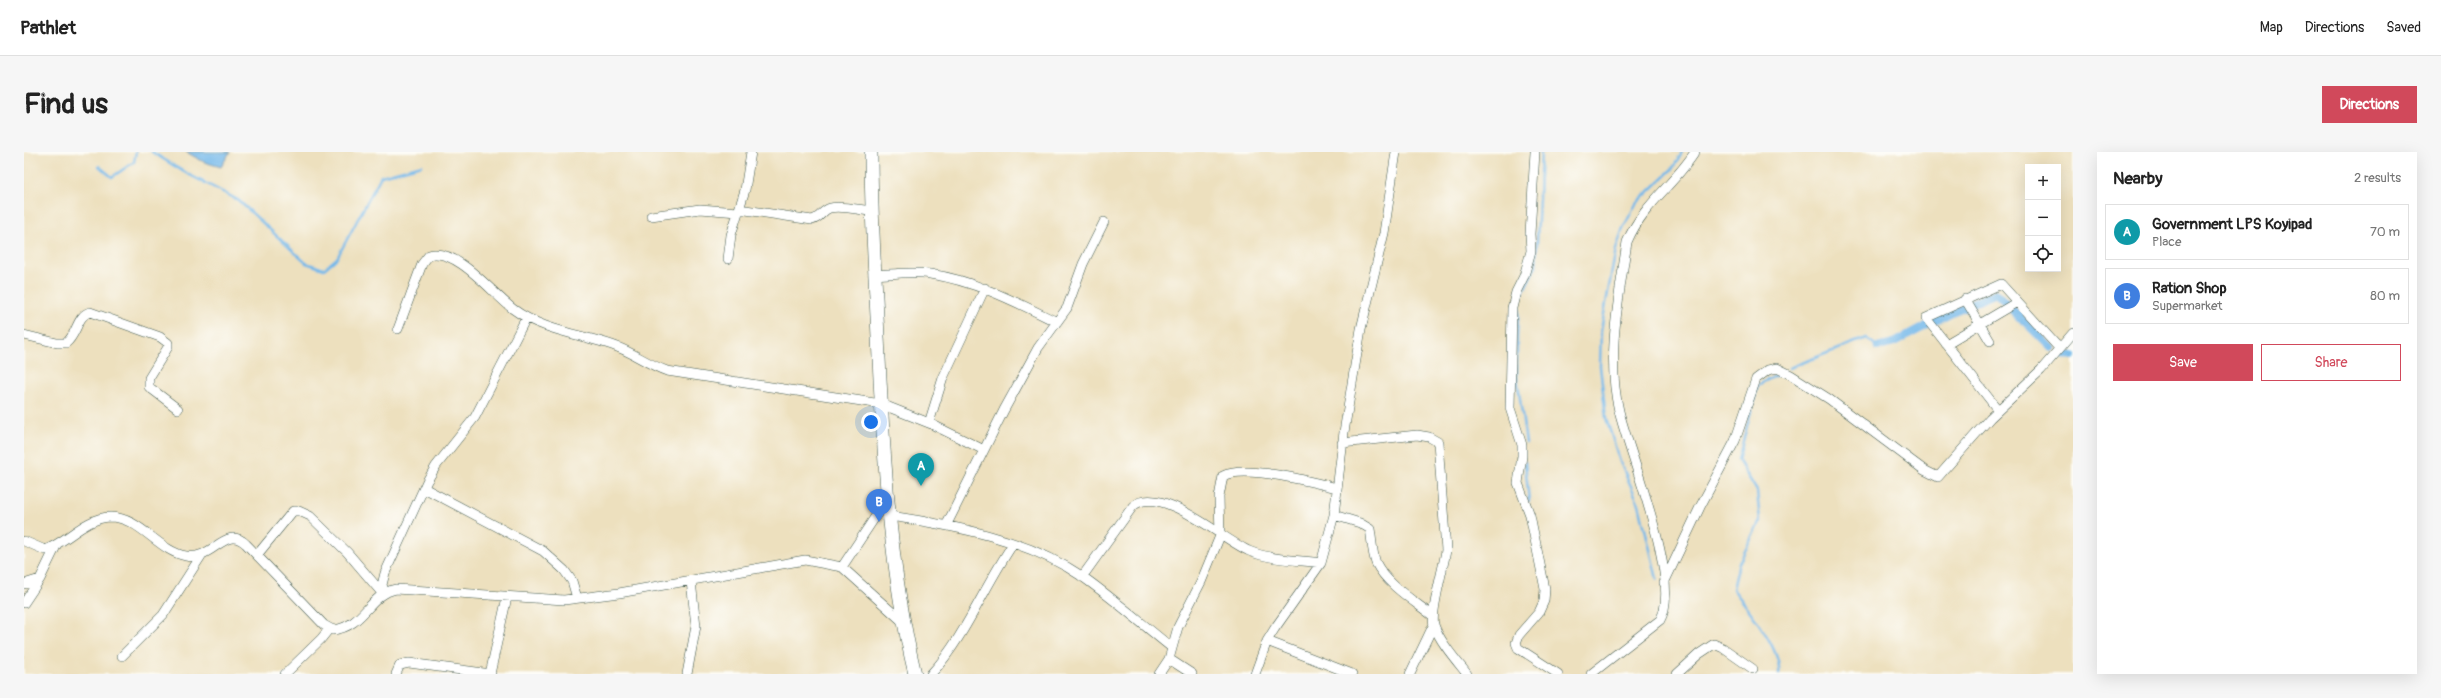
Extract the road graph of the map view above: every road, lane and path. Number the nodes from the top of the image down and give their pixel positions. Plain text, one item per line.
1 (750, 152) edge
2 (871, 152) edge
3 (1396, 152) edge
4 (1535, 152) edge
5 (1695, 152) edge
6 (739, 211) junction
7 (871, 212) junction
8 (651, 216) dead end
9 (1104, 222) dead end
10 (728, 259) dead end
11 (875, 276) junction
12 (985, 288) junction
13 (1965, 299) junction
14 (2017, 302) junction
15 (526, 318) junction
16 (1057, 322) junction
17 (1979, 324) junction
18 (398, 328) dead end
19 (2073, 333) edge
20 (24, 335) edge
21 (1990, 341) dead end
22 (1946, 344) junction
23 (2065, 344) edge
24 (881, 404) junction
25 (178, 409) dead end
26 (1998, 410) junction
27 (929, 423) junction
28 (1342, 443) junction
29 (984, 450) junction
30 (424, 488) junction
31 (1337, 488) junction
32 (888, 496) junction
33 (1334, 515) junction
34 (890, 516) junction
35 (947, 524) junction
36 (1220, 536) junction
37 (24, 541) edge
38 (57, 544) junction
39 (1012, 544) junction
40 (257, 555) junction
41 (201, 556) junction
42 (1321, 563) junction
43 (842, 567) junction
44 (1082, 577) junction
45 (40, 579) junction
46 (691, 581) junction
47 (1664, 583) junction
48 (24, 584) edge
49 (384, 593) junction
50 (507, 597) junction
51 (577, 598) junction
52 (24, 603) edge
53 (1433, 620) junction
54 (902, 621) junction
55 (329, 629) junction
56 (1267, 641) junction
57 (1171, 647) junction
58 (122, 656) dead end
59 (1169, 659) junction
60 (1754, 669) dead end
61 (285, 674) edge
62 (396, 674) edge
63 (490, 674) edge
64 (687, 674) edge
65 (915, 674) edge
66 (930, 674) edge
67 (1159, 674) edge
68 (1192, 674) edge
69 (1255, 674) edge
70 (1352, 674) edge
71 (1410, 674) edge
72 (1467, 674) edge
73 (1558, 674) edge
74 (1591, 674) edge
75 (1677, 674) edge

1 - 6 street
2 - 7 street
3 - 28 street
4 - 73 street
5 - 47 street
6 - 7 street
6 - 8 street
6 - 10 street
7 - 11 street
9 - 16 street
11 - 12 street
11 - 24 street
12 - 16 street
12 - 27 street
13 - 14 street
13 - 17 street
13 - 22 street
14 - 17 street
14 - 23 street
15 - 18 street
15 - 24 street
15 - 30 street
16 - 29 street
17 - 21 street
17 - 22 street
19 - 23 street
20 - 25 street
22 - 26 street
23 - 26 street
24 - 27 street
24 - 32 street
26 - 47 street
27 - 29 street
28 - 31 street
28 - 53 street
29 - 35 street
30 - 49 street
30 - 51 street
31 - 33 street
31 - 36 street
32 - 34 street
32 - 43 street
33 - 42 street
33 - 53 street
34 - 35 street
34 - 54 street
35 - 39 street
36 - 42 street
36 - 44 street
36 - 57 street
37 - 38 street
38 - 41 street
38 - 45 street
39 - 44 street
39 - 66 street
40 - 41 street
40 - 49 street
40 - 55 street
41 - 58 street
42 - 56 street
43 - 46 street
43 - 54 street
44 - 57 street
45 - 48 street
45 - 52 street
46 - 51 street
46 - 64 street
47 - 74 street
49 - 50 street
49 - 55 street
50 - 51 street
50 - 63 street
53 - 71 street
53 - 72 street
54 - 65 street
55 - 61 street
56 - 69 street
56 - 70 street
57 - 59 street
59 - 67 street
59 - 68 street
60 - 75 street
62 - 63 street

